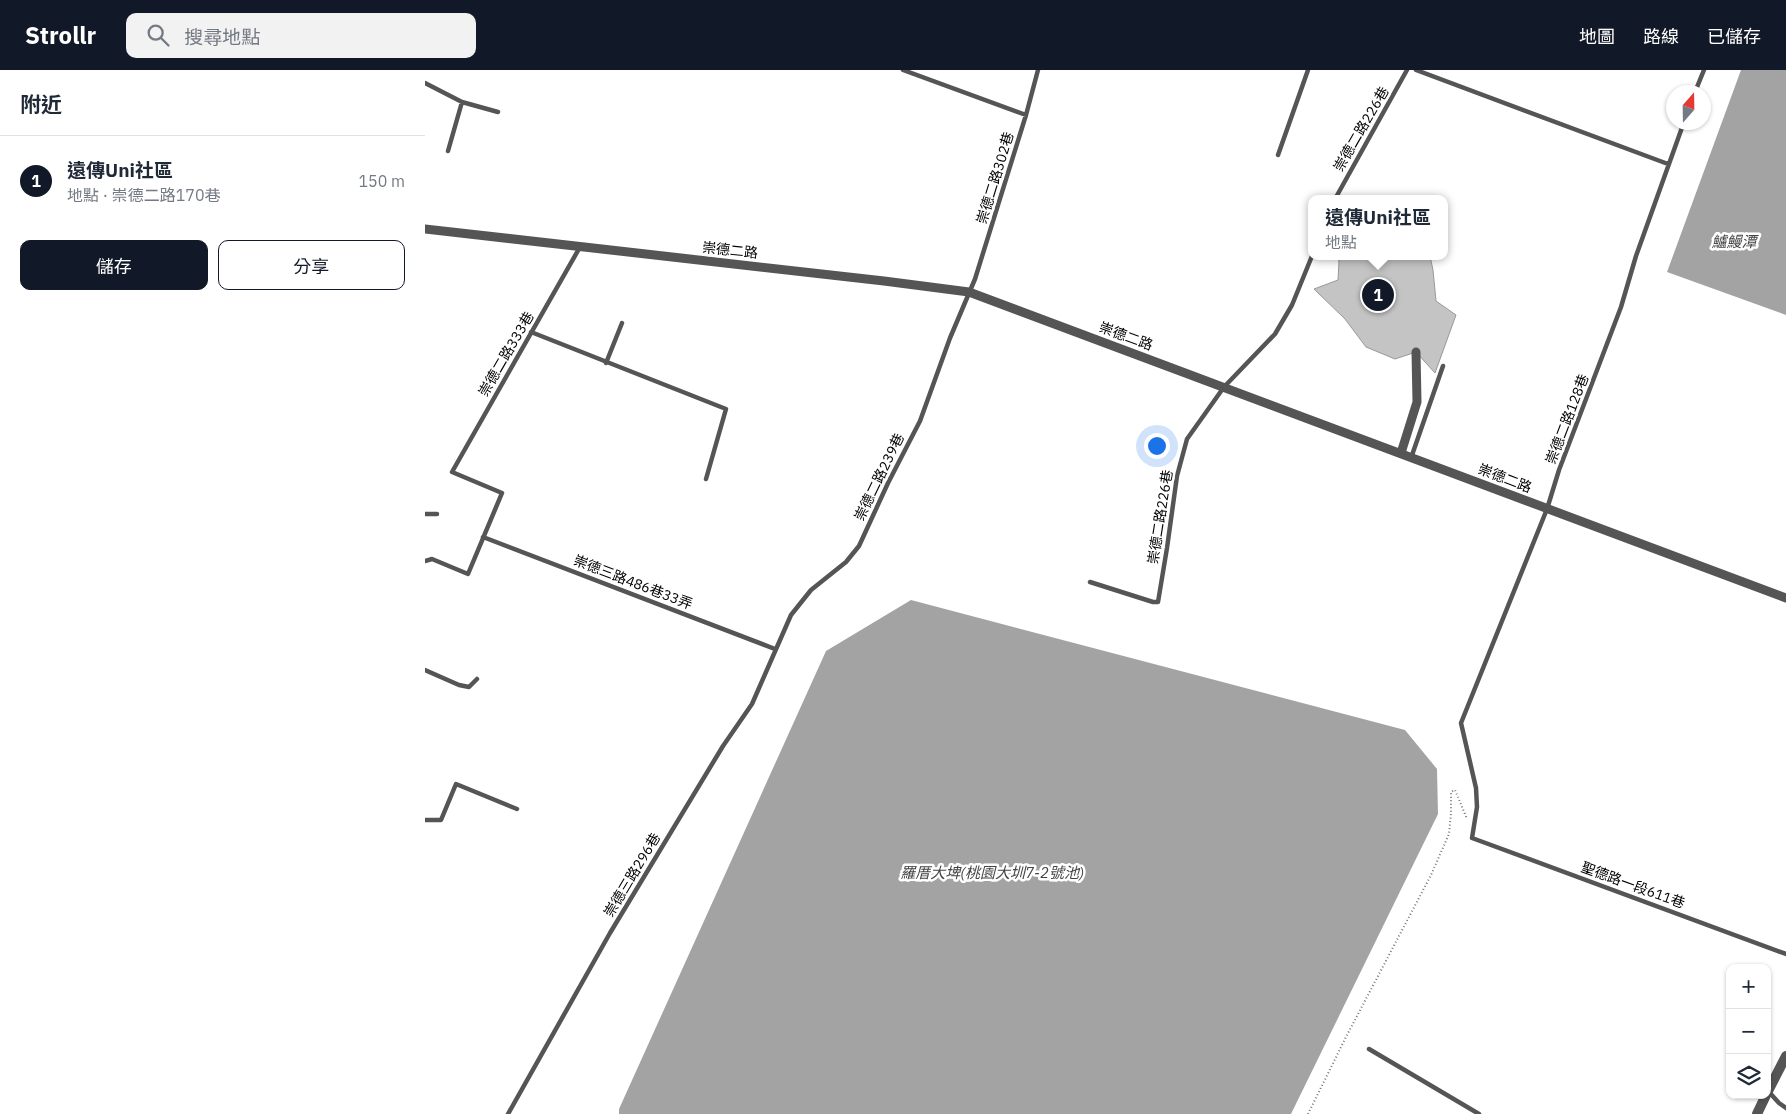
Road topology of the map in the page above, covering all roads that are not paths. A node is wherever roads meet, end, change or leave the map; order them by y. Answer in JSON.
{"nodes":[{"id":1,"x":903,"y":70,"type":"edge"},
{"id":2,"x":1038,"y":70,"type":"edge"},
{"id":3,"x":1308,"y":70,"type":"edge"},
{"id":4,"x":1407,"y":70,"type":"edge"},
{"id":5,"x":1416,"y":70,"type":"edge"},
{"id":6,"x":1704,"y":70,"type":"edge"},
{"id":7,"x":425,"y":83,"type":"edge"},
{"id":8,"x":1698,"y":85,"type":"edge"},
{"id":9,"x":462,"y":102,"type":"junction"},
{"id":10,"x":498,"y":112,"type":"dead end"},
{"id":11,"x":1026,"y":115,"type":"junction"},
{"id":12,"x":1681,"y":130,"type":"edge"},
{"id":13,"x":448,"y":151,"type":"dead end"},
{"id":14,"x":1278,"y":155,"type":"dead end"},
{"id":15,"x":1668,"y":164,"type":"junction"},
{"id":16,"x":1337,"y":195,"type":"edge"},
{"id":17,"x":425,"y":229,"type":"edge"},
{"id":18,"x":580,"y":247,"type":"junction"},
{"id":19,"x":1310,"y":260,"type":"edge"},
{"id":20,"x":969,"y":292,"type":"junction"},
{"id":21,"x":622,"y":323,"type":"dead end"},
{"id":22,"x":531,"y":332,"type":"junction"},
{"id":23,"x":1416,"y":352,"type":"dead end"},
{"id":24,"x":606,"y":363,"type":"junction"},
{"id":25,"x":1443,"y":366,"type":"dead end"},
{"id":26,"x":1224,"y":387,"type":"junction"},
{"id":27,"x":1401,"y":453,"type":"junction"},
{"id":28,"x":1411,"y":458,"type":"junction"},
{"id":29,"x":706,"y":479,"type":"dead end"},
{"id":30,"x":1547,"y":508,"type":"junction"},
{"id":31,"x":425,"y":514,"type":"edge"},
{"id":32,"x":437,"y":514,"type":"dead end"},
{"id":33,"x":483,"y":537,"type":"junction"},
{"id":34,"x":425,"y":561,"type":"edge"},
{"id":35,"x":1090,"y":582,"type":"dead end"},
{"id":36,"x":1786,"y":598,"type":"edge"},
{"id":37,"x":775,"y":649,"type":"junction"},
{"id":38,"x":425,"y":670,"type":"edge"},
{"id":39,"x":477,"y":679,"type":"dead end"},
{"id":40,"x":517,"y":809,"type":"dead end"},
{"id":41,"x":425,"y":820,"type":"edge"},
{"id":42,"x":1472,"y":835,"type":"joint"},
{"id":43,"x":1786,"y":954,"type":"edge"},
{"id":44,"x":1369,"y":1049,"type":"dead end"},
{"id":45,"x":1786,"y":1056,"type":"edge"},
{"id":46,"x":1771,"y":1085,"type":"edge"},
{"id":47,"x":1771,"y":1096,"type":"edge"},
{"id":48,"x":1764,"y":1099,"type":"edge"},
{"id":49,"x":1786,"y":1108,"type":"edge"},
{"id":50,"x":508,"y":1114,"type":"edge"},
{"id":51,"x":1479,"y":1114,"type":"edge"},
{"id":52,"x":1757,"y":1114,"type":"edge"}],
"edges":[{"from":1,"to":11,"type":"lane"},
{"from":2,"to":11,"type":"lane","name":"崇德二路302巷"},
{"from":3,"to":14,"type":"lane"},
{"from":4,"to":16,"type":"lane","name":"崇德二路226巷"},
{"from":5,"to":15,"type":"lane"},
{"from":6,"to":8,"type":"lane"},
{"from":7,"to":9,"type":"lane"},
{"from":9,"to":10,"type":"lane"},
{"from":9,"to":13,"type":"lane"},
{"from":11,"to":20,"type":"lane","name":"崇德二路302巷"},
{"from":12,"to":15,"type":"lane","name":"崇德二路128巷"},
{"from":15,"to":30,"type":"lane","name":"崇德二路128巷"},
{"from":17,"to":18,"type":"street","name":"崇德二路"},
{"from":18,"to":20,"type":"street","name":"崇德二路"},
{"from":18,"to":22,"type":"lane","name":"崇德二路333巷"},
{"from":19,"to":26,"type":"lane","name":"崇德二路226巷"},
{"from":20,"to":26,"type":"street","name":"崇德二路"},
{"from":20,"to":37,"type":"lane","name":"崇德二路239巷"},
{"from":21,"to":24,"type":"lane"},
{"from":22,"to":24,"type":"lane"},
{"from":22,"to":33,"type":"lane","name":"崇德二路333巷"},
{"from":23,"to":27,"type":"street"},
{"from":24,"to":29,"type":"lane"},
{"from":25,"to":28,"type":"lane"},
{"from":26,"to":27,"type":"street","name":"崇德二路"},
{"from":26,"to":35,"type":"lane","name":"崇德二路226巷"},
{"from":27,"to":28,"type":"street","name":"崇德二路"},
{"from":28,"to":30,"type":"street","name":"崇德二路"},
{"from":30,"to":36,"type":"street","name":"崇德二路"},
{"from":30,"to":42,"type":"lane","name":"崇德二路128巷"},
{"from":31,"to":32,"type":"lane"},
{"from":33,"to":34,"type":"lane"},
{"from":33,"to":37,"type":"lane","name":"崇德三路486巷33弄"},
{"from":37,"to":50,"type":"lane","name":"崇德三路296巷"},
{"from":38,"to":39,"type":"lane"},
{"from":40,"to":41,"type":"lane"},
{"from":42,"to":43,"type":"lane","name":"聖德路一段611巷"},
{"from":44,"to":51,"type":"lane"},
{"from":45,"to":46,"type":"street"},
{"from":47,"to":49,"type":"lane"},
{"from":48,"to":52,"type":"street"}]}
